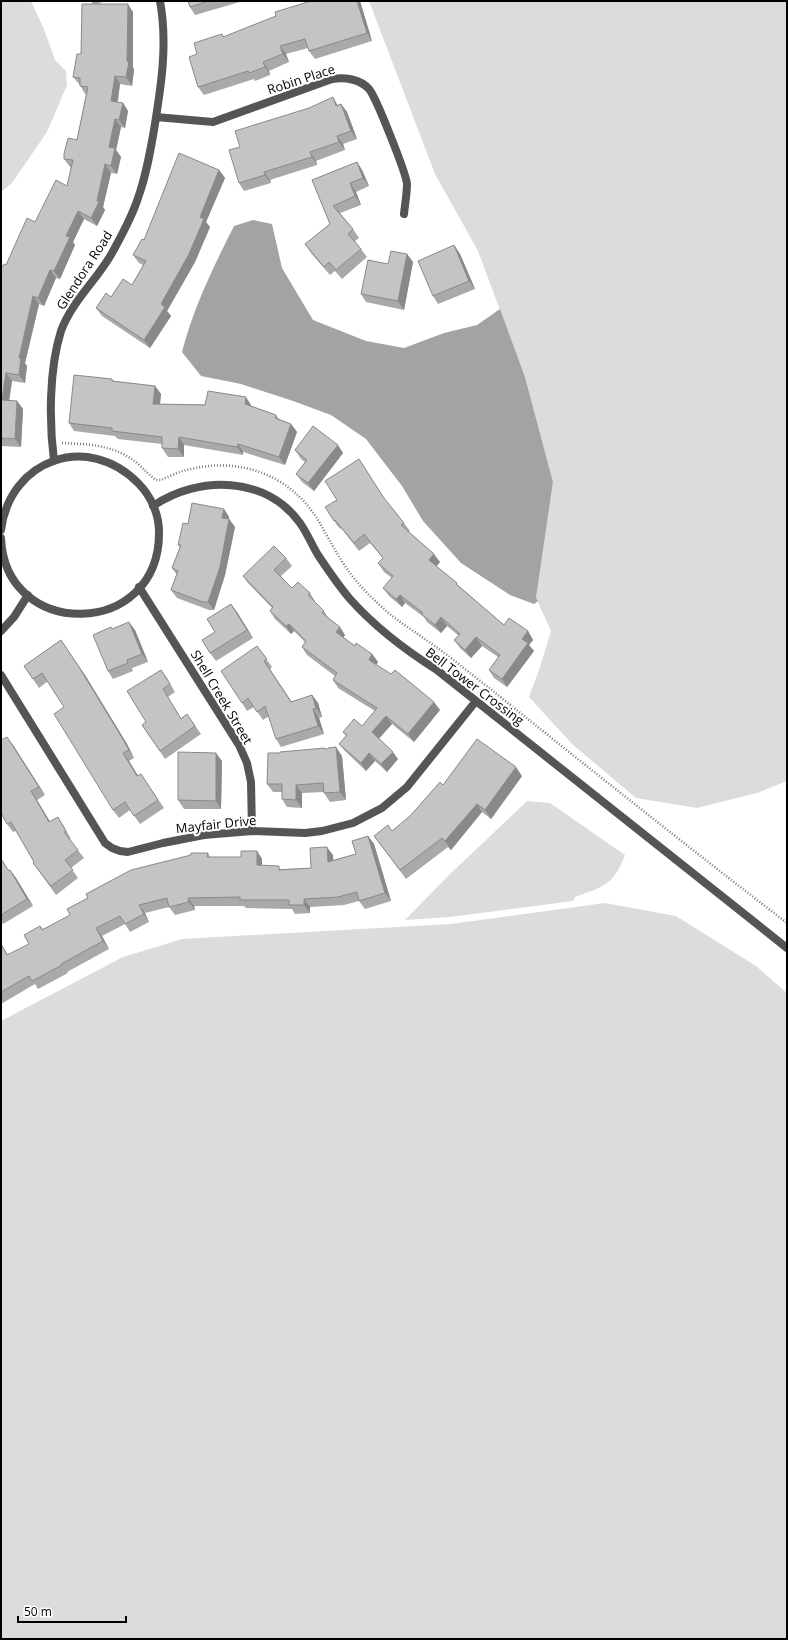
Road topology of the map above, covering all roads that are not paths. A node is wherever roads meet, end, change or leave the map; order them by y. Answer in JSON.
{"nodes":[{"id":1,"x":160,"y":1,"type":"edge"},
{"id":2,"x":156,"y":117,"type":"junction"},
{"id":3,"x":404,"y":214,"type":"dead end"},
{"id":4,"x":54,"y":461,"type":"junction"},
{"id":5,"x":154,"y":506,"type":"junction"},
{"id":6,"x":1,"y":530,"type":"edge"},
{"id":7,"x":1,"y":538,"type":"edge"},
{"id":8,"x":139,"y":587,"type":"junction"},
{"id":9,"x":28,"y":595,"type":"junction"},
{"id":10,"x":1,"y":632,"type":"edge"},
{"id":11,"x":1,"y":675,"type":"edge"},
{"id":12,"x":476,"y":701,"type":"junction"},
{"id":13,"x":252,"y":831,"type":"junction"},
{"id":14,"x":787,"y":948,"type":"edge"}],
"edges":[{"from":1,"to":2,"type":"street","name":"Glendora Road"},
{"from":2,"to":3,"type":"street","name":"Robin Place"},
{"from":2,"to":4,"type":"street","name":"Glendora Road"},
{"from":4,"to":5,"type":"street"},
{"from":4,"to":6,"type":"street"},
{"from":5,"to":8,"type":"street"},
{"from":5,"to":12,"type":"street","name":"Bell Tower Crossing"},
{"from":7,"to":9,"type":"street"},
{"from":8,"to":9,"type":"street"},
{"from":8,"to":13,"type":"street","name":"Shell Creek Street"},
{"from":9,"to":10,"type":"street"},
{"from":11,"to":13,"type":"street","name":"Mayfair Drive"},
{"from":12,"to":13,"type":"street","name":"Mayfair Drive"},
{"from":12,"to":14,"type":"street","name":"Bell Tower Crossing"}]}
